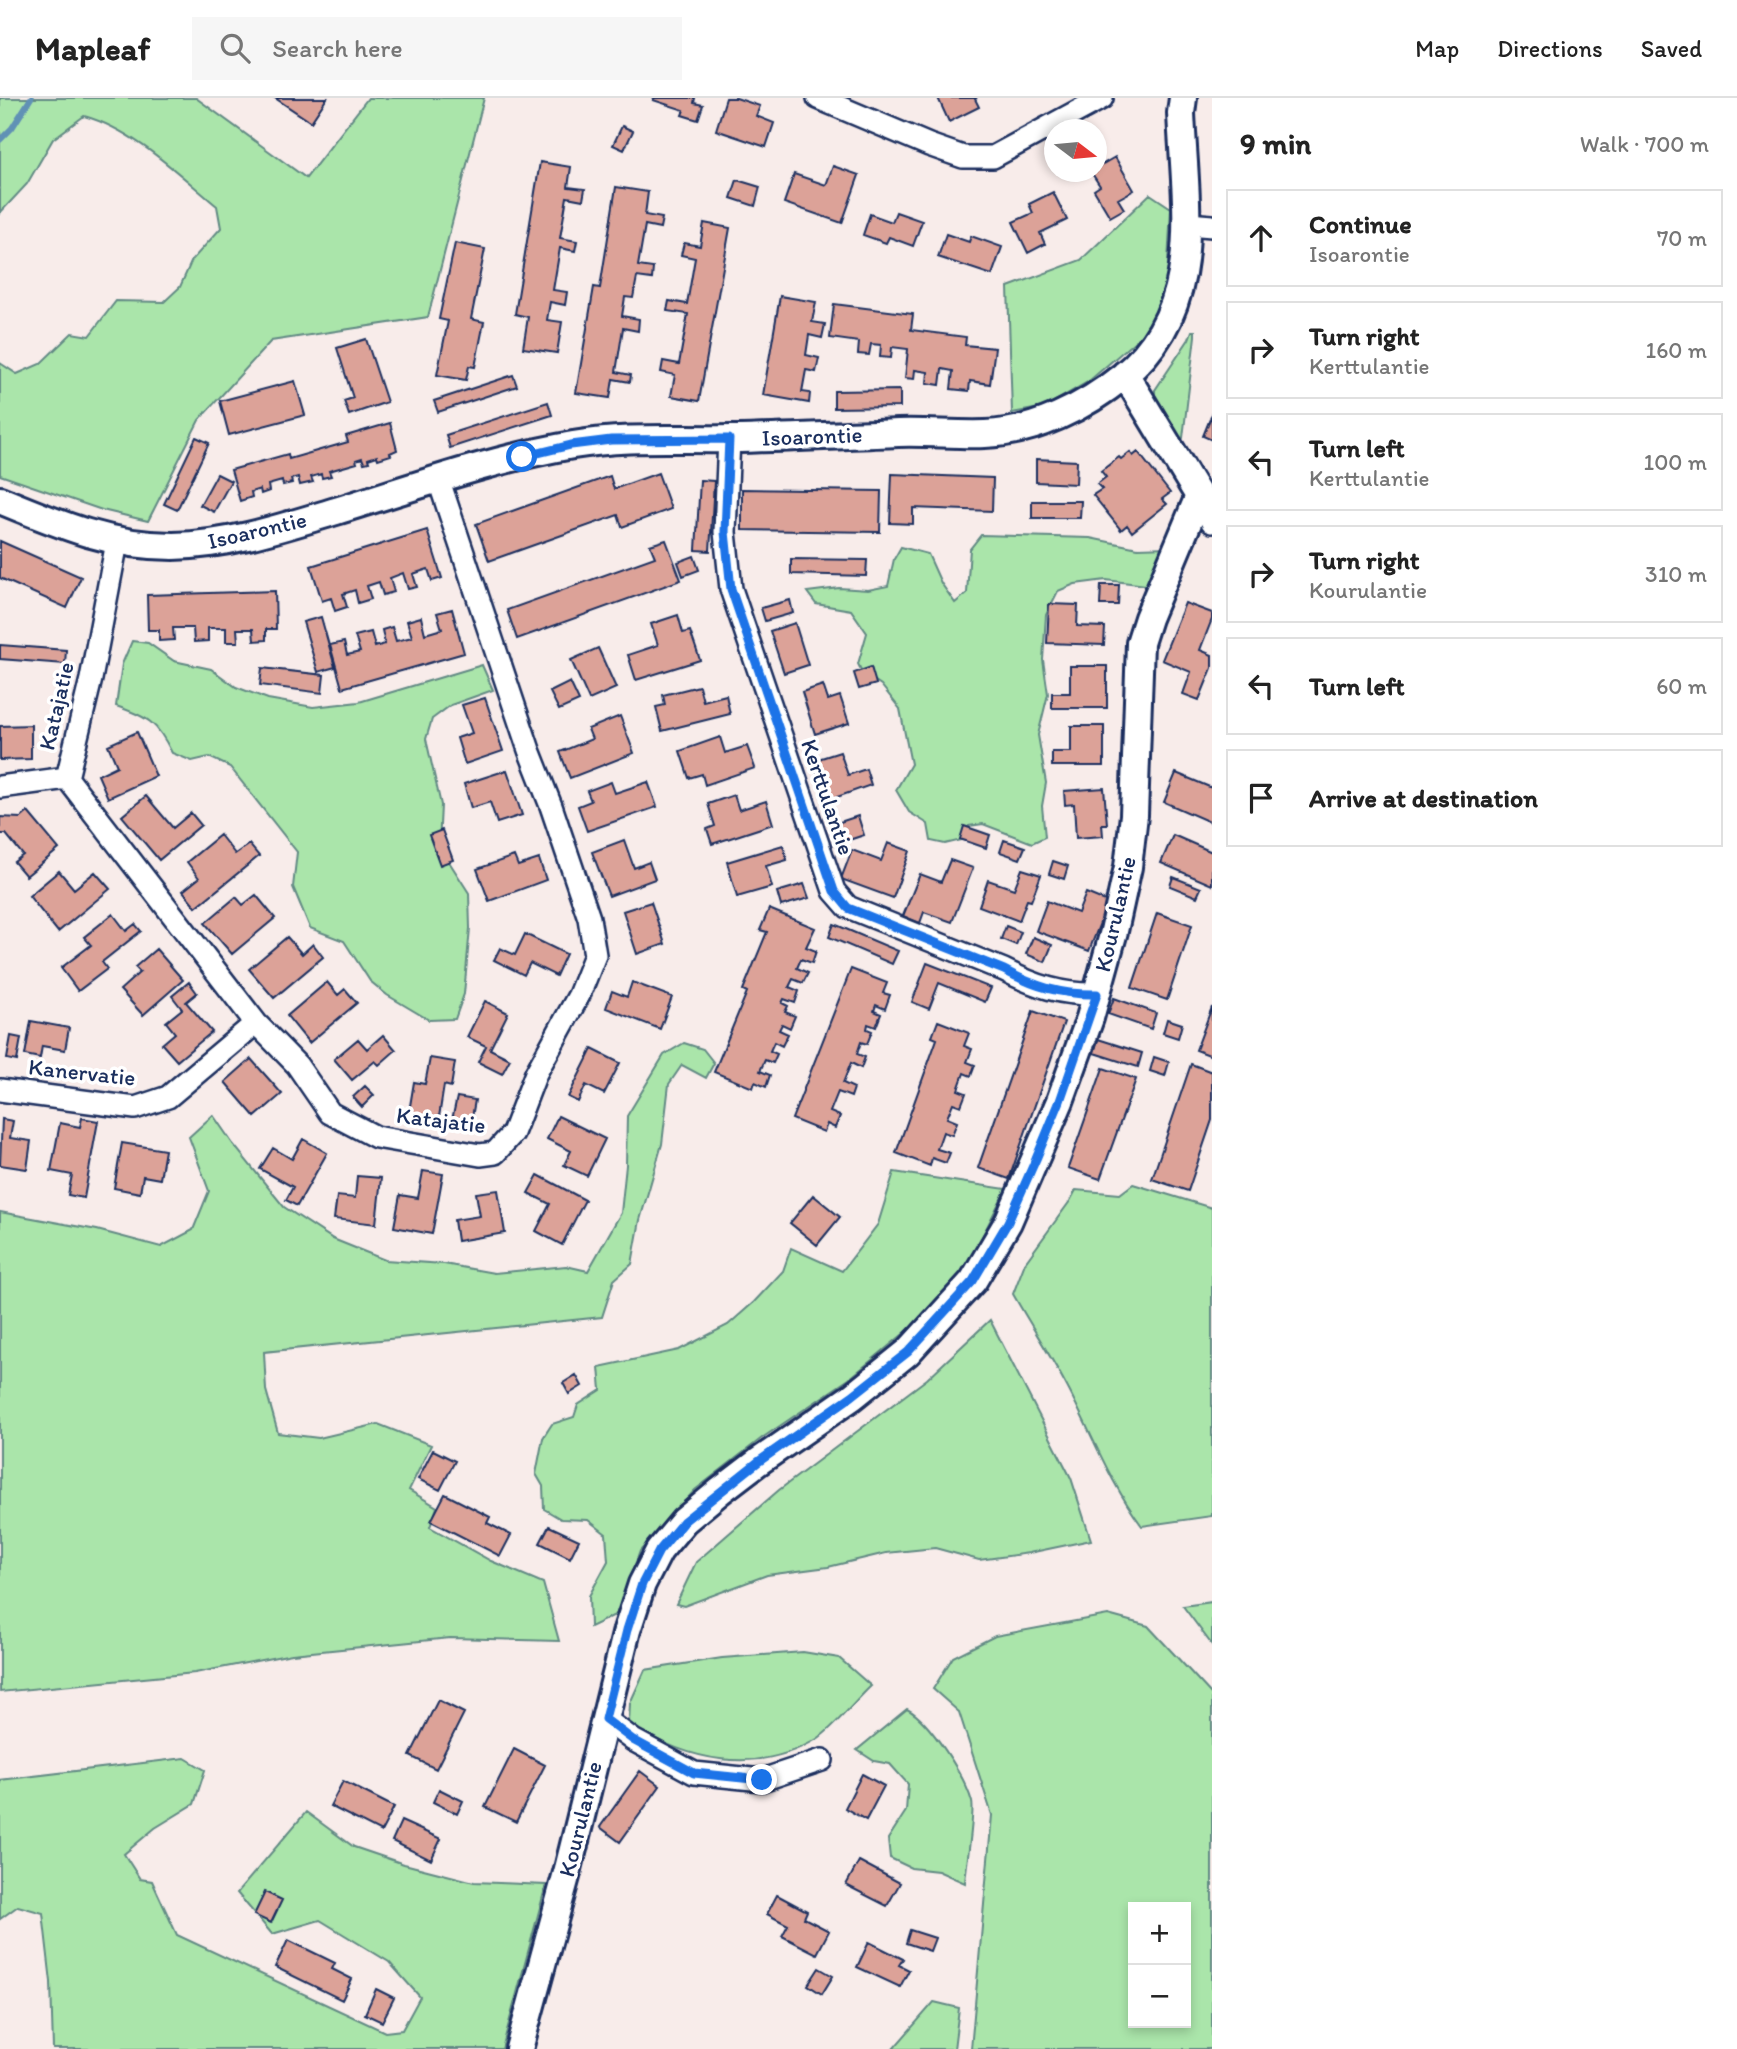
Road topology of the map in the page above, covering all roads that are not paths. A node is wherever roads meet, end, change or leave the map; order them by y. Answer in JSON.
{"nodes":[{"id":1,"x":1102,"y":98,"type":"edge"},
{"id":2,"x":1183,"y":98,"type":"edge"},
{"id":3,"x":822,"y":99,"type":"edge"},
{"id":4,"x":1200,"y":225,"type":"edge"},
{"id":5,"x":1125,"y":374,"type":"junction"},
{"id":6,"x":729,"y":439,"type":"junction"},
{"id":7,"x":438,"y":478,"type":"junction"},
{"id":8,"x":1199,"y":496,"type":"junction"},
{"id":9,"x":0,"y":500,"type":"edge"},
{"id":10,"x":1212,"y":522,"type":"edge"},
{"id":11,"x":117,"y":542,"type":"junction"},
{"id":12,"x":67,"y":778,"type":"junction"},
{"id":13,"x":0,"y":787,"type":"edge"},
{"id":14,"x":1097,"y":994,"type":"junction"},
{"id":15,"x":256,"y":1023,"type":"junction"},
{"id":16,"x":0,"y":1090,"type":"edge"},
{"id":17,"x":605,"y":1719,"type":"junction"},
{"id":18,"x":821,"y":1760,"type":"dead end"},
{"id":19,"x":519,"y":2049,"type":"edge"}],
"edges":[{"from":1,"to":3,"type":"street"},
{"from":2,"to":4,"type":"street","name":"Isoarontie"},
{"from":4,"to":5,"type":"street","name":"Isoarontie"},
{"from":5,"to":6,"type":"street","name":"Isoarontie"},
{"from":5,"to":8,"type":"street"},
{"from":6,"to":7,"type":"street","name":"Isoarontie"},
{"from":6,"to":14,"type":"street","name":"Kerttulantie"},
{"from":7,"to":11,"type":"street","name":"Isoarontie"},
{"from":7,"to":15,"type":"street","name":"Katajatie"},
{"from":8,"to":10,"type":"street"},
{"from":8,"to":14,"type":"street","name":"Kourulantie"},
{"from":9,"to":11,"type":"street","name":"Isoarontie"},
{"from":11,"to":12,"type":"street","name":"Katajatie"},
{"from":12,"to":13,"type":"street"},
{"from":12,"to":15,"type":"street","name":"Katajatie"},
{"from":14,"to":17,"type":"street","name":"Kourulantie"},
{"from":15,"to":16,"type":"street","name":"Kanervatie"},
{"from":17,"to":18,"type":"street"},
{"from":17,"to":19,"type":"street","name":"Kourulantie"}]}
